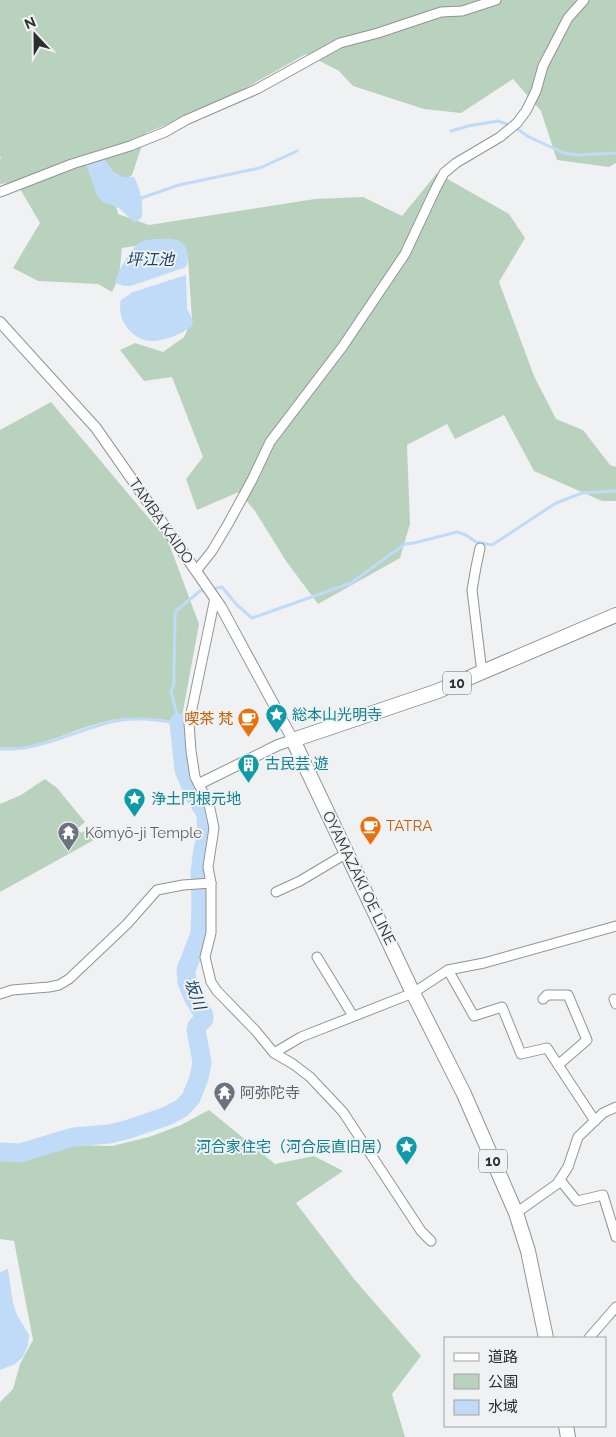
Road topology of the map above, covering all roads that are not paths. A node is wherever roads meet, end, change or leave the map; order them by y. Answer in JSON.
{"nodes":[{"id":1,"x":496,"y":0,"type":"edge"},
{"id":2,"x":584,"y":0,"type":"edge"},
{"id":3,"x":0,"y":192,"type":"edge"},
{"id":4,"x":0,"y":322,"type":"edge"},
{"id":5,"x":480,"y":548,"type":"dead end"},
{"id":6,"x":196,"y":571,"type":"junction"},
{"id":7,"x":215,"y":598,"type":"junction"},
{"id":8,"x":616,"y":615,"type":"edge"},
{"id":9,"x":482,"y":673,"type":"junction"},
{"id":10,"x":293,"y":740,"type":"junction"},
{"id":11,"x":199,"y":784,"type":"junction"},
{"id":12,"x":346,"y":853,"type":"junction"},
{"id":13,"x":203,"y":883,"type":"junction"},
{"id":14,"x":276,"y":892,"type":"dead end"},
{"id":15,"x":616,"y":926,"type":"edge"},
{"id":16,"x":317,"y":957,"type":"dead end"},
{"id":17,"x":448,"y":970,"type":"junction"},
{"id":18,"x":413,"y":993,"type":"junction"},
{"id":19,"x":0,"y":994,"type":"edge"},
{"id":20,"x":544,"y":1000,"type":"dead end"},
{"id":21,"x":353,"y":1016,"type":"junction"},
{"id":22,"x":274,"y":1054,"type":"junction"},
{"id":23,"x":558,"y":1065,"type":"junction"},
{"id":24,"x":616,"y":1108,"type":"edge"},
{"id":25,"x":595,"y":1120,"type":"junction"},
{"id":26,"x":560,"y":1180,"type":"junction"},
{"id":27,"x":516,"y":1213,"type":"junction"},
{"id":28,"x":616,"y":1237,"type":"edge"},
{"id":29,"x":431,"y":1241,"type":"dead end"},
{"id":30,"x":616,"y":1307,"type":"edge"},
{"id":31,"x":546,"y":1337,"type":"edge"},
{"id":32,"x":590,"y":1337,"type":"edge"}],
"edges":[{"from":1,"to":3,"type":"street"},
{"from":2,"to":6,"type":"street"},
{"from":4,"to":6,"type":"street","name":"TAMBA KAIDO"},
{"from":5,"to":9,"type":"street"},
{"from":6,"to":7,"type":"street","name":"TAMBA KAIDO"},
{"from":7,"to":10,"type":"street","name":"TAMBA KAIDO"},
{"from":7,"to":11,"type":"street"},
{"from":8,"to":9,"type":"main road","number":"10"},
{"from":9,"to":10,"type":"main road","number":"10"},
{"from":10,"to":11,"type":"street"},
{"from":10,"to":12,"type":"main road","name":"OYAMAZAKI OE LINE","number":"10"},
{"from":11,"to":13,"type":"street"},
{"from":12,"to":14,"type":"street"},
{"from":12,"to":18,"type":"main road","name":"OYAMAZAKI OE LINE","number":"10"},
{"from":13,"to":19,"type":"street"},
{"from":13,"to":22,"type":"street"},
{"from":15,"to":17,"type":"street"},
{"from":16,"to":21,"type":"street"},
{"from":17,"to":18,"type":"street"},
{"from":17,"to":23,"type":"street"},
{"from":18,"to":21,"type":"street"},
{"from":18,"to":27,"type":"main road","name":"OYAMAZAKI OE LINE","number":"10"},
{"from":20,"to":23,"type":"street"},
{"from":21,"to":22,"type":"street"},
{"from":22,"to":29,"type":"street"},
{"from":23,"to":25,"type":"street"},
{"from":24,"to":25,"type":"street"},
{"from":25,"to":26,"type":"street"},
{"from":26,"to":27,"type":"street"},
{"from":26,"to":28,"type":"street"},
{"from":27,"to":31,"type":"main road","name":"OYAMAZAKI OE LINE","number":"10"},
{"from":30,"to":32,"type":"street"}]}
